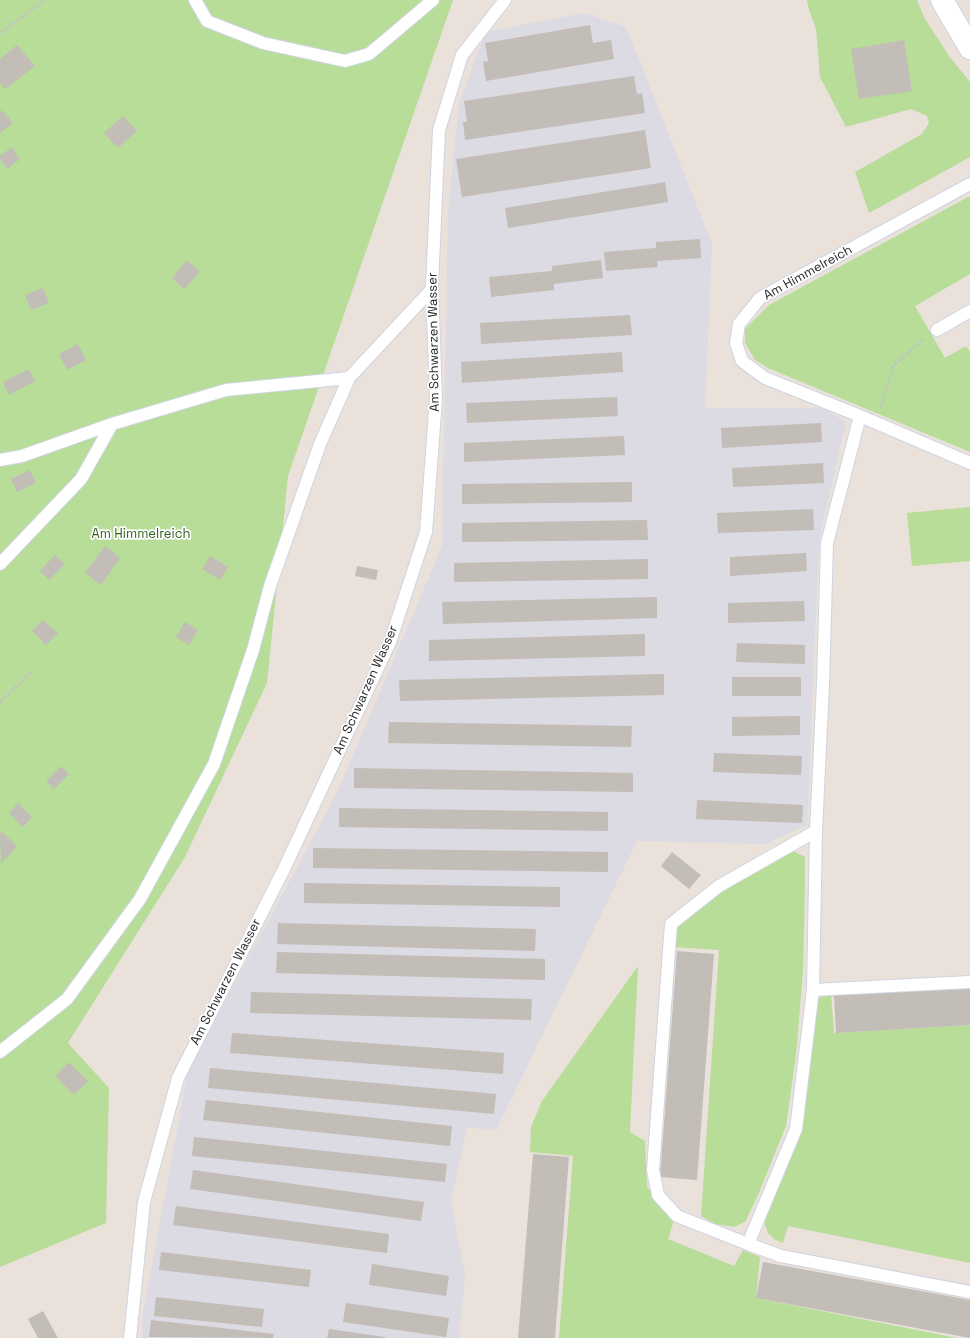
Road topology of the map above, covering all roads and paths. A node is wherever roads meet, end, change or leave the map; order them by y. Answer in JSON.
{"nodes":[{"id":1,"x":45,"y":0,"type":"edge"},
{"id":2,"x":196,"y":0,"type":"edge"},
{"id":3,"x":433,"y":0,"type":"edge"},
{"id":4,"x":505,"y":0,"type":"edge"},
{"id":5,"x":942,"y":0,"type":"edge"},
{"id":6,"x":0,"y":33,"type":"edge"},
{"id":7,"x":970,"y":48,"type":"edge"},
{"id":8,"x":970,"y":184,"type":"edge"},
{"id":9,"x":432,"y":289,"type":"junction"},
{"id":10,"x":970,"y":311,"type":"edge"},
{"id":11,"x":937,"y":330,"type":"joint"},
{"id":12,"x":349,"y":378,"type":"junction"},
{"id":13,"x":860,"y":416,"type":"junction"},
{"id":14,"x":876,"y":422,"type":"junction"},
{"id":15,"x":112,"y":424,"type":"junction"},
{"id":16,"x":0,"y":460,"type":"edge"},
{"id":17,"x":970,"y":463,"type":"edge"},
{"id":18,"x":0,"y":564,"type":"edge"},
{"id":19,"x":33,"y":670,"type":"dead end"},
{"id":20,"x":0,"y":702,"type":"edge"},
{"id":21,"x":816,"y":831,"type":"junction"},
{"id":22,"x":970,"y":982,"type":"edge"},
{"id":23,"x":813,"y":990,"type":"junction"},
{"id":24,"x":0,"y":1052,"type":"edge"},
{"id":25,"x":748,"y":1244,"type":"junction"},
{"id":26,"x":970,"y":1292,"type":"edge"},
{"id":27,"x":130,"y":1338,"type":"edge"}],
"edges":[{"from":1,"to":6,"type":"path"},
{"from":2,"to":3,"type":"lane"},
{"from":4,"to":9,"type":"lane","name":"Am Schwarzen Wasser"},
{"from":5,"to":7,"type":"street"},
{"from":8,"to":13,"type":"lane","name":"Am Himmelreich"},
{"from":9,"to":12,"type":"lane"},
{"from":9,"to":27,"type":"lane","name":"Am Schwarzen Wasser"},
{"from":10,"to":11,"type":"lane"},
{"from":11,"to":14,"type":"path"},
{"from":12,"to":15,"type":"lane"},
{"from":12,"to":24,"type":"lane"},
{"from":13,"to":14,"type":"lane","name":"Am Himmelreich"},
{"from":13,"to":21,"type":"lane"},
{"from":14,"to":17,"type":"lane","name":"Am Himmelreich"},
{"from":15,"to":16,"type":"lane"},
{"from":15,"to":18,"type":"lane"},
{"from":19,"to":20,"type":"path"},
{"from":21,"to":23,"type":"lane"},
{"from":21,"to":25,"type":"lane"},
{"from":22,"to":23,"type":"lane"},
{"from":23,"to":25,"type":"lane"},
{"from":25,"to":26,"type":"lane"}]}
